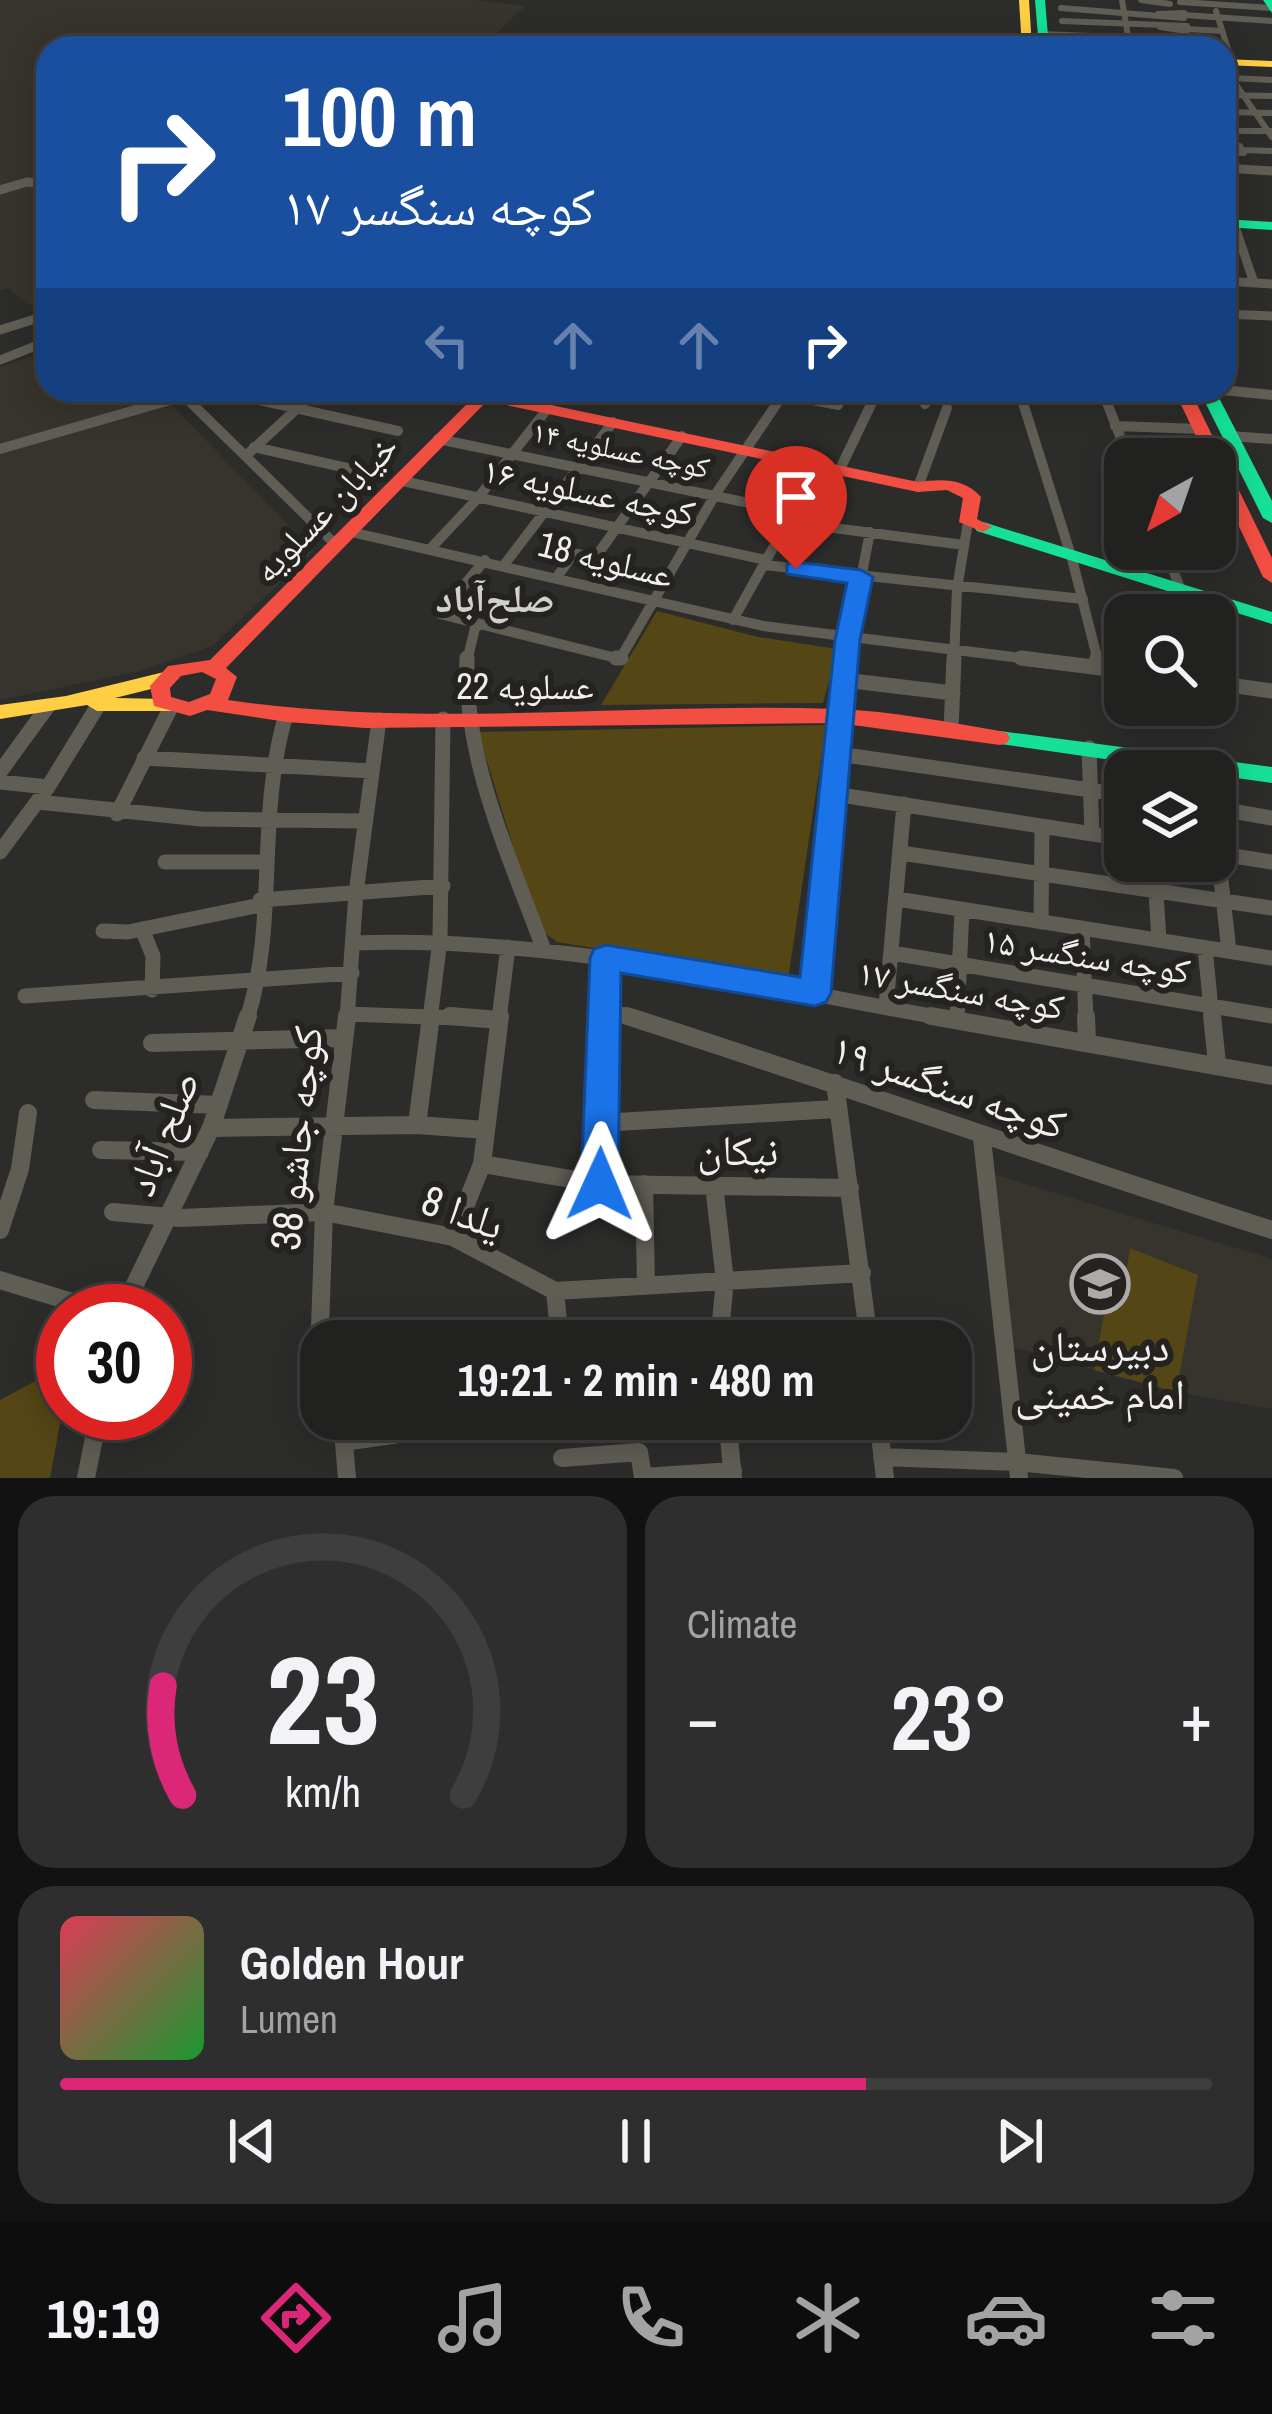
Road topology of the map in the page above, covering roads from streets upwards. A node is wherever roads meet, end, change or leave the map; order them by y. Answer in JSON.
{"nodes":[{"id":1,"x":1024,"y":0,"type":"edge"},
{"id":2,"x":1122,"y":0,"type":"edge"},
{"id":3,"x":1141,"y":0,"type":"edge"},
{"id":4,"x":1154,"y":0,"type":"edge"},
{"id":5,"x":1178,"y":1,"type":"edge"},
{"id":6,"x":1054,"y":2,"type":"edge"},
{"id":7,"x":1214,"y":2,"type":"edge"},
{"id":8,"x":1268,"y":6,"type":"edge"},
{"id":9,"x":1124,"y":11,"type":"junction"},
{"id":10,"x":1218,"y":18,"type":"junction"},
{"id":11,"x":1062,"y":21,"type":"junction"},
{"id":12,"x":1272,"y":21,"type":"edge"},
{"id":13,"x":1126,"y":25,"type":"junction"},
{"id":14,"x":1222,"y":31,"type":"junction"},
{"id":15,"x":1065,"y":35,"type":"junction"},
{"id":16,"x":1035,"y":36,"type":"edge"},
{"id":17,"x":1040,"y":36,"type":"edge"},
{"id":18,"x":1062,"y":36,"type":"edge"},
{"id":19,"x":1073,"y":36,"type":"edge"},
{"id":20,"x":1128,"y":36,"type":"edge"},
{"id":21,"x":1223,"y":36,"type":"edge"},
{"id":22,"x":1272,"y":64,"type":"edge"},
{"id":23,"x":1236,"y":65,"type":"edge"},
{"id":24,"x":1236,"y":68,"type":"edge"},
{"id":25,"x":1272,"y":80,"type":"edge"},
{"id":26,"x":1236,"y":81,"type":"edge"},
{"id":27,"x":1236,"y":95,"type":"edge"},
{"id":28,"x":1244,"y":95,"type":"junction"},
{"id":29,"x":1272,"y":96,"type":"edge"},
{"id":30,"x":1236,"y":112,"type":"edge"},
{"id":31,"x":1256,"y":113,"type":"junction"},
{"id":32,"x":1272,"y":113,"type":"edge"},
{"id":33,"x":1236,"y":131,"type":"edge"},
{"id":34,"x":1271,"y":133,"type":"edge"},
{"id":35,"x":1236,"y":150,"type":"edge"},
{"id":36,"x":1272,"y":151,"type":"edge"},
{"id":37,"x":1236,"y":169,"type":"edge"},
{"id":38,"x":1272,"y":171,"type":"edge"},
{"id":39,"x":36,"y":183,"type":"edge"},
{"id":40,"x":0,"y":190,"type":"edge"},
{"id":41,"x":1236,"y":223,"type":"edge"},
{"id":42,"x":1272,"y":226,"type":"edge"},
{"id":43,"x":1236,"y":240,"type":"edge"},
{"id":44,"x":1236,"y":282,"type":"edge"},
{"id":45,"x":1253,"y":283,"type":"junction"},
{"id":46,"x":1272,"y":284,"type":"edge"},
{"id":47,"x":1236,"y":314,"type":"edge"},
{"id":48,"x":1272,"y":316,"type":"edge"},
{"id":49,"x":36,"y":319,"type":"edge"},
{"id":50,"x":0,"y":330,"type":"edge"},
{"id":51,"x":36,"y":346,"type":"edge"},
{"id":52,"x":0,"y":351,"type":"edge"},
{"id":53,"x":13,"y":355,"type":"junction"},
{"id":54,"x":0,"y":360,"type":"edge"},
{"id":55,"x":1236,"y":391,"type":"edge"},
{"id":56,"x":1272,"y":395,"type":"edge"},
{"id":57,"x":152,"y":402,"type":"edge"},
{"id":58,"x":190,"y":402,"type":"edge"},
{"id":59,"x":269,"y":402,"type":"edge"},
{"id":60,"x":304,"y":402,"type":"edge"},
{"id":61,"x":469,"y":402,"type":"edge"},
{"id":62,"x":523,"y":402,"type":"edge"},
{"id":63,"x":779,"y":402,"type":"edge"},
{"id":64,"x":826,"y":402,"type":"edge"},
{"id":65,"x":871,"y":402,"type":"edge"},
{"id":66,"x":1022,"y":402,"type":"edge"},
{"id":67,"x":1106,"y":402,"type":"edge"},
{"id":68,"x":1188,"y":402,"type":"edge"},
{"id":69,"x":1213,"y":402,"type":"edge"},
{"id":70,"x":838,"y":405,"type":"dead end"},
{"id":71,"x":297,"y":408,"type":"junction"},
{"id":72,"x":548,"y":408,"type":"junction"},
{"id":73,"x":947,"y":408,"type":"dead end"},
{"id":74,"x":613,"y":422,"type":"junction"},
{"id":75,"x":1115,"y":426,"type":"junction"},
{"id":76,"x":1200,"y":428,"type":"junction"},
{"id":77,"x":398,"y":430,"type":"dead end"},
{"id":78,"x":682,"y":436,"type":"junction"},
{"id":79,"x":1229,"y":436,"type":"junction"},
{"id":80,"x":1120,"y":438,"type":"edge"},
{"id":81,"x":438,"y":439,"type":"junction"},
{"id":82,"x":1272,"y":440,"type":"edge"},
{"id":83,"x":254,"y":448,"type":"junction"},
{"id":84,"x":0,"y":449,"type":"edge"},
{"id":85,"x":748,"y":450,"type":"junction"},
{"id":86,"x":511,"y":452,"type":"junction"},
{"id":87,"x":244,"y":458,"type":"junction"},
{"id":88,"x":579,"y":466,"type":"junction"},
{"id":89,"x":830,"y":467,"type":"junction"},
{"id":90,"x":360,"y":470,"type":"dead end"},
{"id":91,"x":398,"y":480,"type":"junction"},
{"id":92,"x":648,"y":481,"type":"junction"},
{"id":93,"x":1263,"y":486,"type":"edge"},
{"id":94,"x":918,"y":488,"type":"junction"},
{"id":95,"x":715,"y":495,"type":"junction"},
{"id":96,"x":478,"y":498,"type":"junction"},
{"id":97,"x":546,"y":511,"type":"junction"},
{"id":98,"x":791,"y":517,"type":"junction"},
{"id":99,"x":1272,"y":518,"type":"edge"},
{"id":100,"x":616,"y":527,"type":"junction"},
{"id":101,"x":870,"y":532,"type":"junction"},
{"id":102,"x":966,"y":534,"type":"junction"},
{"id":103,"x":344,"y":539,"type":"junction"},
{"id":104,"x":688,"y":543,"type":"junction"},
{"id":105,"x":432,"y":547,"type":"junction"},
{"id":106,"x":1072,"y":559,"type":"junction"},
{"id":107,"x":485,"y":560,"type":"junction"},
{"id":108,"x":765,"y":563,"type":"junction"},
{"id":109,"x":503,"y":565,"type":"junction"},
{"id":110,"x":1173,"y":570,"type":"edge"},
{"id":111,"x":557,"y":577,"type":"junction"},
{"id":112,"x":861,"y":577,"type":"junction"},
{"id":113,"x":1272,"y":577,"type":"edge"},
{"id":114,"x":957,"y":589,"type":"junction"},
{"id":115,"x":1182,"y":593,"type":"junction"},
{"id":116,"x":1084,"y":599,"type":"junction"},
{"id":117,"x":652,"y":601,"type":"junction"},
{"id":118,"x":1272,"y":617,"type":"edge"},
{"id":119,"x":733,"y":620,"type":"junction"},
{"id":120,"x":476,"y":623,"type":"junction"},
{"id":121,"x":848,"y":640,"type":"junction"},
{"id":122,"x":955,"y":651,"type":"junction"},
{"id":123,"x":215,"y":667,"type":"junction"},
{"id":124,"x":1099,"y":667,"type":"junction"},
{"id":125,"x":1104,"y":668,"type":"edge"},
{"id":126,"x":164,"y":679,"type":"junction"},
{"id":127,"x":844,"y":680,"type":"junction"},
{"id":128,"x":1236,"y":686,"type":"edge"},
{"id":129,"x":1272,"y":691,"type":"edge"},
{"id":130,"x":953,"y":693,"type":"junction"},
{"id":131,"x":99,"y":704,"type":"junction"},
{"id":132,"x":210,"y":704,"type":"junction"},
{"id":133,"x":57,"y":705,"type":"junction"},
{"id":134,"x":169,"y":706,"type":"junction"},
{"id":135,"x":2,"y":715,"type":"edge"},
{"id":136,"x":841,"y":716,"type":"junction"},
{"id":137,"x":285,"y":718,"type":"junction"},
{"id":138,"x":379,"y":720,"type":"junction"},
{"id":139,"x":454,"y":720,"type":"junction"},
{"id":140,"x":951,"y":730,"type":"junction"},
{"id":141,"x":1089,"y":748,"type":"junction"},
{"id":142,"x":1104,"y":751,"type":"edge"},
{"id":143,"x":838,"y":754,"type":"junction"},
{"id":144,"x":144,"y":758,"type":"junction"},
{"id":145,"x":271,"y":767,"type":"junction"},
{"id":146,"x":372,"y":771,"type":"junction"},
{"id":147,"x":1236,"y":771,"type":"edge"},
{"id":148,"x":0,"y":772,"type":"edge"},
{"id":149,"x":1272,"y":775,"type":"edge"},
{"id":150,"x":0,"y":782,"type":"edge"},
{"id":151,"x":48,"y":788,"type":"junction"},
{"id":152,"x":1089,"y":790,"type":"junction"},
{"id":153,"x":1104,"y":792,"type":"edge"},
{"id":154,"x":834,"y":794,"type":"junction"},
{"id":155,"x":38,"y":802,"type":"junction"},
{"id":156,"x":904,"y":805,"type":"junction"},
{"id":157,"x":1236,"y":812,"type":"edge"},
{"id":158,"x":117,"y":814,"type":"junction"},
{"id":159,"x":1272,"y":818,"type":"edge"},
{"id":160,"x":365,"y":821,"type":"junction"},
{"id":161,"x":265,"y":825,"type":"junction"},
{"id":162,"x":1042,"y":827,"type":"junction"},
{"id":163,"x":1092,"y":833,"type":"junction"},
{"id":164,"x":1104,"y":835,"type":"edge"},
{"id":165,"x":0,"y":852,"type":"edge"},
{"id":166,"x":901,"y":854,"type":"junction"},
{"id":167,"x":1236,"y":856,"type":"edge"},
{"id":168,"x":166,"y":862,"type":"dead end"},
{"id":169,"x":262,"y":862,"type":"junction"},
{"id":170,"x":1272,"y":862,"type":"edge"},
{"id":171,"x":1042,"y":874,"type":"junction"},
{"id":172,"x":1155,"y":882,"type":"edge"},
{"id":173,"x":1221,"y":882,"type":"edge"},
{"id":174,"x":443,"y":886,"type":"junction"},
{"id":175,"x":1156,"y":890,"type":"junction"},
{"id":176,"x":356,"y":893,"type":"junction"},
{"id":177,"x":1223,"y":898,"type":"junction"},
{"id":178,"x":897,"y":899,"type":"junction"},
{"id":179,"x":260,"y":903,"type":"junction"},
{"id":180,"x":1272,"y":908,"type":"edge"},
{"id":181,"x":962,"y":909,"type":"junction"},
{"id":182,"x":1041,"y":922,"type":"junction"},
{"id":183,"x":1082,"y":928,"type":"junction"},
{"id":184,"x":142,"y":929,"type":"junction"},
{"id":185,"x":104,"y":931,"type":"dead end"},
{"id":186,"x":440,"y":940,"type":"junction"},
{"id":187,"x":1159,"y":940,"type":"junction"},
{"id":188,"x":353,"y":943,"type":"junction"},
{"id":189,"x":508,"y":947,"type":"junction"},
{"id":190,"x":1205,"y":947,"type":"junction"},
{"id":191,"x":544,"y":950,"type":"junction"},
{"id":192,"x":1229,"y":951,"type":"junction"},
{"id":193,"x":892,"y":952,"type":"junction"},
{"id":194,"x":606,"y":958,"type":"junction"},
{"id":195,"x":1272,"y":958,"type":"edge"},
{"id":196,"x":959,"y":964,"type":"junction"},
{"id":197,"x":352,"y":973,"type":"junction"},
{"id":198,"x":260,"y":979,"type":"junction"},
{"id":199,"x":1084,"y":984,"type":"junction"},
{"id":200,"x":152,"y":990,"type":"junction"},
{"id":201,"x":815,"y":993,"type":"junction"},
{"id":202,"x":25,"y":996,"type":"dead end"},
{"id":203,"x":886,"y":1006,"type":"junction"},
{"id":204,"x":1211,"y":1006,"type":"junction"},
{"id":205,"x":603,"y":1008,"type":"junction"},
{"id":206,"x":347,"y":1014,"type":"junction"},
{"id":207,"x":431,"y":1014,"type":"junction"},
{"id":208,"x":1272,"y":1016,"type":"edge"},
{"id":209,"x":957,"y":1019,"type":"junction"},
{"id":210,"x":499,"y":1021,"type":"junction"},
{"id":211,"x":344,"y":1039,"type":"junction"},
{"id":212,"x":239,"y":1042,"type":"junction"},
{"id":213,"x":1087,"y":1042,"type":"junction"},
{"id":214,"x":152,"y":1043,"type":"dead end"},
{"id":215,"x":1217,"y":1063,"type":"junction"},
{"id":216,"x":1272,"y":1076,"type":"edge"},
{"id":217,"x":835,"y":1083,"type":"junction"},
{"id":218,"x":94,"y":1100,"type":"dead end"},
{"id":219,"x":219,"y":1105,"type":"junction"},
{"id":220,"x":836,"y":1108,"type":"junction"},
{"id":221,"x":28,"y":1113,"type":"dead end"},
{"id":222,"x":600,"y":1123,"type":"junction"},
{"id":223,"x":417,"y":1124,"type":"junction"},
{"id":224,"x":334,"y":1126,"type":"junction"},
{"id":225,"x":211,"y":1128,"type":"junction"},
{"id":226,"x":486,"y":1130,"type":"junction"},
{"id":227,"x":982,"y":1138,"type":"junction"},
{"id":228,"x":101,"y":1150,"type":"dead end"},
{"id":229,"x":200,"y":1152,"type":"junction"},
{"id":230,"x":482,"y":1163,"type":"junction"},
{"id":231,"x":600,"y":1184,"type":"junction"},
{"id":232,"x":644,"y":1184,"type":"junction"},
{"id":233,"x":714,"y":1185,"type":"junction"},
{"id":234,"x":850,"y":1188,"type":"junction"},
{"id":235,"x":113,"y":1212,"type":"dead end"},
{"id":236,"x":324,"y":1212,"type":"junction"},
{"id":237,"x":170,"y":1217,"type":"junction"},
{"id":238,"x":0,"y":1230,"type":"edge"},
{"id":239,"x":1272,"y":1230,"type":"edge"},
{"id":240,"x":453,"y":1237,"type":"junction"},
{"id":241,"x":862,"y":1273,"type":"junction"},
{"id":242,"x":0,"y":1280,"type":"edge"},
{"id":243,"x":725,"y":1281,"type":"junction"},
{"id":244,"x":136,"y":1284,"type":"edge"},
{"id":245,"x":646,"y":1285,"type":"junction"},
{"id":246,"x":36,"y":1291,"type":"edge"},
{"id":247,"x":555,"y":1291,"type":"junction"},
{"id":248,"x":320,"y":1320,"type":"edge"},
{"id":249,"x":558,"y":1320,"type":"edge"},
{"id":250,"x":720,"y":1320,"type":"edge"},
{"id":251,"x":867,"y":1320,"type":"edge"},
{"id":252,"x":94,"y":1440,"type":"edge"},
{"id":253,"x":344,"y":1440,"type":"edge"},
{"id":254,"x":729,"y":1440,"type":"edge"},
{"id":255,"x":562,"y":1458,"type":"dead end"},
{"id":256,"x":884,"y":1467,"type":"edge"},
{"id":257,"x":1018,"y":1470,"type":"edge"},
{"id":258,"x":733,"y":1474,"type":"edge"},
{"id":259,"x":1150,"y":1476,"type":"edge"},
{"id":260,"x":643,"y":1477,"type":"edge"},
{"id":261,"x":86,"y":1478,"type":"edge"},
{"id":262,"x":347,"y":1478,"type":"edge"},
{"id":263,"x":1174,"y":1478,"type":"edge"}],
"edges":[{"from":1,"to":16,"type":"street"},
{"from":2,"to":9,"type":"street"},
{"from":3,"to":4,"type":"street"},
{"from":4,"to":5,"type":"street"},
{"from":5,"to":7,"type":"street"},
{"from":6,"to":9,"type":"street"},
{"from":6,"to":11,"type":"street"},
{"from":6,"to":17,"type":"street"},
{"from":7,"to":8,"type":"street"},
{"from":7,"to":10,"type":"street"},
{"from":9,"to":10,"type":"street"},
{"from":9,"to":13,"type":"street"},
{"from":10,"to":12,"type":"street"},
{"from":10,"to":14,"type":"street"},
{"from":11,"to":13,"type":"street"},
{"from":11,"to":15,"type":"street"},
{"from":13,"to":14,"type":"street"},
{"from":13,"to":20,"type":"street"},
{"from":14,"to":21,"type":"street"},
{"from":15,"to":18,"type":"street"},
{"from":15,"to":19,"type":"street"},
{"from":22,"to":23,"type":"street"},
{"from":24,"to":25,"type":"street"},
{"from":26,"to":28,"type":"street"},
{"from":27,"to":28,"type":"street"},
{"from":28,"to":29,"type":"street"},
{"from":28,"to":31,"type":"street"},
{"from":30,"to":31,"type":"street"},
{"from":31,"to":32,"type":"street"},
{"from":31,"to":34,"type":"street"},
{"from":33,"to":34,"type":"street"},
{"from":35,"to":36,"type":"street"},
{"from":37,"to":38,"type":"street"},
{"from":39,"to":40,"type":"street"},
{"from":41,"to":42,"type":"street"},
{"from":43,"to":45,"type":"street"},
{"from":44,"to":45,"type":"street"},
{"from":45,"to":46,"type":"street"},
{"from":47,"to":48,"type":"street"},
{"from":49,"to":50,"type":"street"},
{"from":51,"to":53,"type":"street"},
{"from":52,"to":53,"type":"street"},
{"from":53,"to":54,"type":"street"},
{"from":55,"to":56,"type":"street"},
{"from":57,"to":84,"type":"street"},
{"from":58,"to":87,"type":"street"},
{"from":59,"to":71,"type":"street"},
{"from":60,"to":71,"type":"street"},
{"from":61,"to":81,"type":"street","name":"خیابان عسلویه"},
{"from":62,"to":72,"type":"street"},
{"from":63,"to":85,"type":"street"},
{"from":64,"to":70,"type":"street"},
{"from":65,"to":89,"type":"street"},
{"from":66,"to":106,"type":"street"},
{"from":67,"to":75,"type":"street"},
{"from":68,"to":76,"type":"street"},
{"from":69,"to":79,"type":"street"},
{"from":71,"to":77,"type":"street"},
{"from":71,"to":83,"type":"street"},
{"from":72,"to":74,"type":"street"},
{"from":72,"to":86,"type":"street"},
{"from":73,"to":94,"type":"street"},
{"from":74,"to":78,"type":"street"},
{"from":74,"to":88,"type":"street"},
{"from":75,"to":76,"type":"street"},
{"from":75,"to":80,"type":"street"},
{"from":76,"to":113,"type":"street"},
{"from":78,"to":85,"type":"street"},
{"from":78,"to":92,"type":"street"},
{"from":79,"to":82,"type":"street"},
{"from":79,"to":93,"type":"street"},
{"from":81,"to":86,"type":"street","name":"کوچه عسلویه ۱۴"},
{"from":81,"to":91,"type":"street","name":"خیابان عسلویه"},
{"from":83,"to":87,"type":"street"},
{"from":83,"to":90,"type":"street"},
{"from":85,"to":89,"type":"street"},
{"from":85,"to":95,"type":"street"},
{"from":86,"to":88,"type":"street","name":"کوچه عسلویه ۱۴"},
{"from":86,"to":96,"type":"street"},
{"from":87,"to":103,"type":"street"},
{"from":88,"to":92,"type":"street","name":"کوچه عسلویه ۱۴"},
{"from":88,"to":97,"type":"street"},
{"from":89,"to":94,"type":"street"},
{"from":89,"to":98,"type":"street"},
{"from":91,"to":96,"type":"street","name":"کوچه عسلویه ۱۶"},
{"from":91,"to":103,"type":"street","name":"خیابان عسلویه"},
{"from":92,"to":95,"type":"street","name":"کوچه عسلویه ۱۴"},
{"from":92,"to":100,"type":"street"},
{"from":93,"to":99,"type":"street"},
{"from":94,"to":102,"type":"street"},
{"from":95,"to":98,"type":"street","name":"کوچه عسلویه ۱۴"},
{"from":95,"to":104,"type":"street"},
{"from":96,"to":97,"type":"street","name":"کوچه عسلویه ۱۶"},
{"from":96,"to":105,"type":"street"},
{"from":97,"to":100,"type":"street","name":"کوچه عسلویه ۱۶"},
{"from":97,"to":109,"type":"street"},
{"from":98,"to":101,"type":"street","name":"کوچه عسلویه ۱۴"},
{"from":98,"to":108,"type":"street"},
{"from":100,"to":104,"type":"street","name":"کوچه عسلویه ۱۶"},
{"from":100,"to":111,"type":"street"},
{"from":101,"to":102,"type":"street","name":"کوچه عسلویه ۱۴"},
{"from":101,"to":112,"type":"street"},
{"from":102,"to":106,"type":"street"},
{"from":102,"to":114,"type":"street"},
{"from":103,"to":105,"type":"street","name":"عسلویه 18"},
{"from":103,"to":123,"type":"street","name":"خیابان عسلویه"},
{"from":104,"to":108,"type":"street","name":"کوچه عسلویه ۱۶"},
{"from":104,"to":117,"type":"street"},
{"from":105,"to":107,"type":"street","name":"عسلویه 18"},
{"from":106,"to":115,"type":"street"},
{"from":106,"to":116,"type":"street"},
{"from":107,"to":109,"type":"street","name":"عسلویه 18"},
{"from":107,"to":120,"type":"street"},
{"from":108,"to":112,"type":"street","name":"کوچه عسلویه ۱۶"},
{"from":108,"to":119,"type":"street"},
{"from":109,"to":111,"type":"street","name":"عسلویه 18"},
{"from":110,"to":115,"type":"street"},
{"from":111,"to":117,"type":"street","name":"عسلویه 18"},
{"from":112,"to":114,"type":"street","name":"کوچه عسلویه ۱۶"},
{"from":112,"to":121,"type":"street"},
{"from":114,"to":116,"type":"street","name":"کوچه عسلویه ۱۶"},
{"from":114,"to":122,"type":"street"},
{"from":115,"to":118,"type":"street"},
{"from":116,"to":124,"type":"street"},
{"from":117,"to":119,"type":"street","name":"عسلویه 18"},
{"from":117,"to":120,"type":"street"},
{"from":119,"to":121,"type":"street","name":"عسلویه 18"},
{"from":120,"to":139,"type":"street"},
{"from":121,"to":122,"type":"street","name":"عسلویه 18"},
{"from":121,"to":127,"type":"street"},
{"from":122,"to":124,"type":"street","name":"عسلویه 18"},
{"from":122,"to":130,"type":"street"},
{"from":123,"to":126,"type":"street"},
{"from":123,"to":132,"type":"street"},
{"from":124,"to":125,"type":"street","name":"عسلویه 18"},
{"from":126,"to":133,"type":"street"},
{"from":126,"to":134,"type":"street"},
{"from":127,"to":130,"type":"street"},
{"from":127,"to":136,"type":"street"},
{"from":128,"to":129,"type":"street"},
{"from":130,"to":140,"type":"street"},
{"from":131,"to":133,"type":"street"},
{"from":131,"to":134,"type":"street"},
{"from":131,"to":151,"type":"street"},
{"from":132,"to":134,"type":"street"},
{"from":132,"to":137,"type":"street","name":"عسلویه 22"},
{"from":133,"to":135,"type":"street"},
{"from":133,"to":148,"type":"street"},
{"from":134,"to":144,"type":"street"},
{"from":136,"to":139,"type":"street","name":"عسلویه 22"},
{"from":136,"to":140,"type":"street","name":"عسلویه 22"},
{"from":136,"to":143,"type":"street"},
{"from":137,"to":138,"type":"street","name":"عسلویه 22"},
{"from":137,"to":145,"type":"street","name":"صلح آباد"},
{"from":138,"to":139,"type":"street","name":"عسلویه 22"},
{"from":138,"to":146,"type":"street","name":"کوچه جاشو 38"},
{"from":139,"to":174,"type":"street"},
{"from":139,"to":191,"type":"street"},
{"from":140,"to":141,"type":"street","name":"عسلویه 22"},
{"from":141,"to":142,"type":"street","name":"عسلویه 22"},
{"from":141,"to":152,"type":"street"},
{"from":143,"to":152,"type":"street"},
{"from":143,"to":154,"type":"street"},
{"from":144,"to":145,"type":"street"},
{"from":144,"to":158,"type":"street"},
{"from":145,"to":146,"type":"street"},
{"from":145,"to":161,"type":"street","name":"صلح آباد"},
{"from":146,"to":160,"type":"street","name":"کوچه جاشو 38"},
{"from":147,"to":149,"type":"street","name":"عسلویه 22"},
{"from":150,"to":151,"type":"street"},
{"from":151,"to":155,"type":"street"},
{"from":152,"to":153,"type":"street"},
{"from":152,"to":163,"type":"street"},
{"from":154,"to":156,"type":"street"},
{"from":154,"to":201,"type":"street"},
{"from":155,"to":158,"type":"street"},
{"from":155,"to":165,"type":"street"},
{"from":156,"to":162,"type":"street"},
{"from":156,"to":166,"type":"street"},
{"from":157,"to":159,"type":"street"},
{"from":158,"to":161,"type":"street"},
{"from":160,"to":161,"type":"street"},
{"from":160,"to":176,"type":"street","name":"کوچه جاشو 38"},
{"from":161,"to":169,"type":"street","name":"صلح آباد"},
{"from":162,"to":163,"type":"street"},
{"from":162,"to":171,"type":"street"},
{"from":163,"to":164,"type":"street"},
{"from":166,"to":171,"type":"street"},
{"from":166,"to":178,"type":"street"},
{"from":167,"to":170,"type":"street"},
{"from":168,"to":169,"type":"street"},
{"from":169,"to":179,"type":"street","name":"صلح آباد"},
{"from":171,"to":175,"type":"street"},
{"from":171,"to":182,"type":"street"},
{"from":172,"to":175,"type":"street"},
{"from":173,"to":177,"type":"street"},
{"from":174,"to":176,"type":"street"},
{"from":174,"to":186,"type":"street"},
{"from":175,"to":177,"type":"street"},
{"from":175,"to":187,"type":"street"},
{"from":176,"to":179,"type":"street"},
{"from":176,"to":188,"type":"street","name":"کوچه جاشو 38"},
{"from":177,"to":180,"type":"street"},
{"from":177,"to":192,"type":"street"},
{"from":178,"to":181,"type":"street"},
{"from":178,"to":193,"type":"street"},
{"from":179,"to":184,"type":"street"},
{"from":179,"to":198,"type":"street","name":"صلح آباد"},
{"from":181,"to":182,"type":"street"},
{"from":181,"to":196,"type":"street"},
{"from":182,"to":183,"type":"street"},
{"from":183,"to":187,"type":"street"},
{"from":183,"to":199,"type":"street"},
{"from":184,"to":185,"type":"street"},
{"from":184,"to":200,"type":"street"},
{"from":186,"to":188,"type":"street","name":"کوچه سنگسر ۱۷"},
{"from":186,"to":189,"type":"street","name":"کوچه سنگسر ۱۷"},
{"from":186,"to":207,"type":"street"},
{"from":187,"to":190,"type":"street"},
{"from":188,"to":197,"type":"street","name":"کوچه جاشو 38"},
{"from":189,"to":191,"type":"street","name":"کوچه سنگسر ۱۷"},
{"from":189,"to":210,"type":"street"},
{"from":190,"to":192,"type":"street"},
{"from":190,"to":204,"type":"street"},
{"from":191,"to":194,"type":"street","name":"کوچه سنگسر ۱۷"},
{"from":192,"to":195,"type":"street"},
{"from":193,"to":196,"type":"street","name":"کوچه سنگسر ۱۵"},
{"from":193,"to":203,"type":"street"},
{"from":194,"to":201,"type":"street","name":"کوچه سنگسر ۱۷"},
{"from":194,"to":205,"type":"street"},
{"from":196,"to":199,"type":"street","name":"کوچه سنگسر ۱۵"},
{"from":196,"to":209,"type":"street"},
{"from":197,"to":198,"type":"street"},
{"from":197,"to":206,"type":"street","name":"کوچه جاشو 38"},
{"from":198,"to":200,"type":"street"},
{"from":198,"to":212,"type":"street","name":"صلح آباد"},
{"from":199,"to":204,"type":"street","name":"کوچه سنگسر ۱۵"},
{"from":199,"to":213,"type":"street"},
{"from":200,"to":202,"type":"street"},
{"from":201,"to":203,"type":"street","name":"کوچه سنگسر ۱۷"},
{"from":203,"to":209,"type":"street","name":"کوچه سنگسر ۱۷"},
{"from":204,"to":208,"type":"street","name":"کوچه سنگسر ۱۵"},
{"from":204,"to":215,"type":"street"},
{"from":205,"to":217,"type":"street","name":"کوچه سنگسر ۱۹"},
{"from":205,"to":222,"type":"street"},
{"from":206,"to":207,"type":"street"},
{"from":206,"to":211,"type":"street","name":"کوچه جاشو 38"},
{"from":207,"to":210,"type":"street"},
{"from":207,"to":223,"type":"street"},
{"from":209,"to":213,"type":"street","name":"کوچه سنگسر ۱۷"},
{"from":210,"to":226,"type":"street"},
{"from":211,"to":212,"type":"street"},
{"from":211,"to":224,"type":"street","name":"کوچه جاشو 38"},
{"from":212,"to":214,"type":"street"},
{"from":212,"to":219,"type":"street","name":"صلح آباد"},
{"from":213,"to":215,"type":"street","name":"کوچه سنگسر ۱۷"},
{"from":215,"to":216,"type":"street","name":"کوچه سنگسر ۱۷"},
{"from":217,"to":220,"type":"street"},
{"from":217,"to":227,"type":"street","name":"کوچه سنگسر ۱۹"},
{"from":218,"to":219,"type":"street"},
{"from":219,"to":225,"type":"street","name":"صلح آباد"},
{"from":220,"to":222,"type":"street"},
{"from":220,"to":234,"type":"street"},
{"from":221,"to":238,"type":"street"},
{"from":222,"to":231,"type":"street"},
{"from":223,"to":224,"type":"street"},
{"from":223,"to":226,"type":"street"},
{"from":224,"to":225,"type":"street"},
{"from":224,"to":236,"type":"street","name":"کوچه جاشو 38"},
{"from":225,"to":229,"type":"street","name":"صلح آباد"},
{"from":226,"to":230,"type":"street"},
{"from":227,"to":239,"type":"street","name":"کوچه سنگسر ۱۹"},
{"from":227,"to":257,"type":"street"},
{"from":228,"to":229,"type":"street"},
{"from":229,"to":237,"type":"street","name":"صلح آباد"},
{"from":230,"to":231,"type":"street","name":"نیکان"},
{"from":230,"to":240,"type":"street"},
{"from":231,"to":232,"type":"street","name":"نیکان"},
{"from":232,"to":233,"type":"street","name":"نیکان"},
{"from":232,"to":245,"type":"street"},
{"from":233,"to":234,"type":"street","name":"نیکان"},
{"from":233,"to":243,"type":"street"},
{"from":234,"to":241,"type":"street"},
{"from":235,"to":237,"type":"street","name":"یلدا 8"},
{"from":236,"to":237,"type":"street","name":"یلدا 8"},
{"from":236,"to":240,"type":"street","name":"یلدا 8"},
{"from":236,"to":248,"type":"street","name":"کوچه جاشو 38"},
{"from":237,"to":244,"type":"street","name":"صلح آباد"},
{"from":240,"to":247,"type":"street","name":"یلدا 8"},
{"from":241,"to":243,"type":"street"},
{"from":241,"to":251,"type":"street"},
{"from":242,"to":246,"type":"street"},
{"from":243,"to":245,"type":"street"},
{"from":243,"to":250,"type":"street"},
{"from":245,"to":247,"type":"street"},
{"from":247,"to":249,"type":"street"},
{"from":252,"to":261,"type":"street"},
{"from":253,"to":262,"type":"street"},
{"from":254,"to":258,"type":"street"},
{"from":255,"to":260,"type":"street"},
{"from":256,"to":257,"type":"street"},
{"from":257,"to":259,"type":"street"},
{"from":258,"to":260,"type":"street"},
{"from":259,"to":263,"type":"street"}]}
